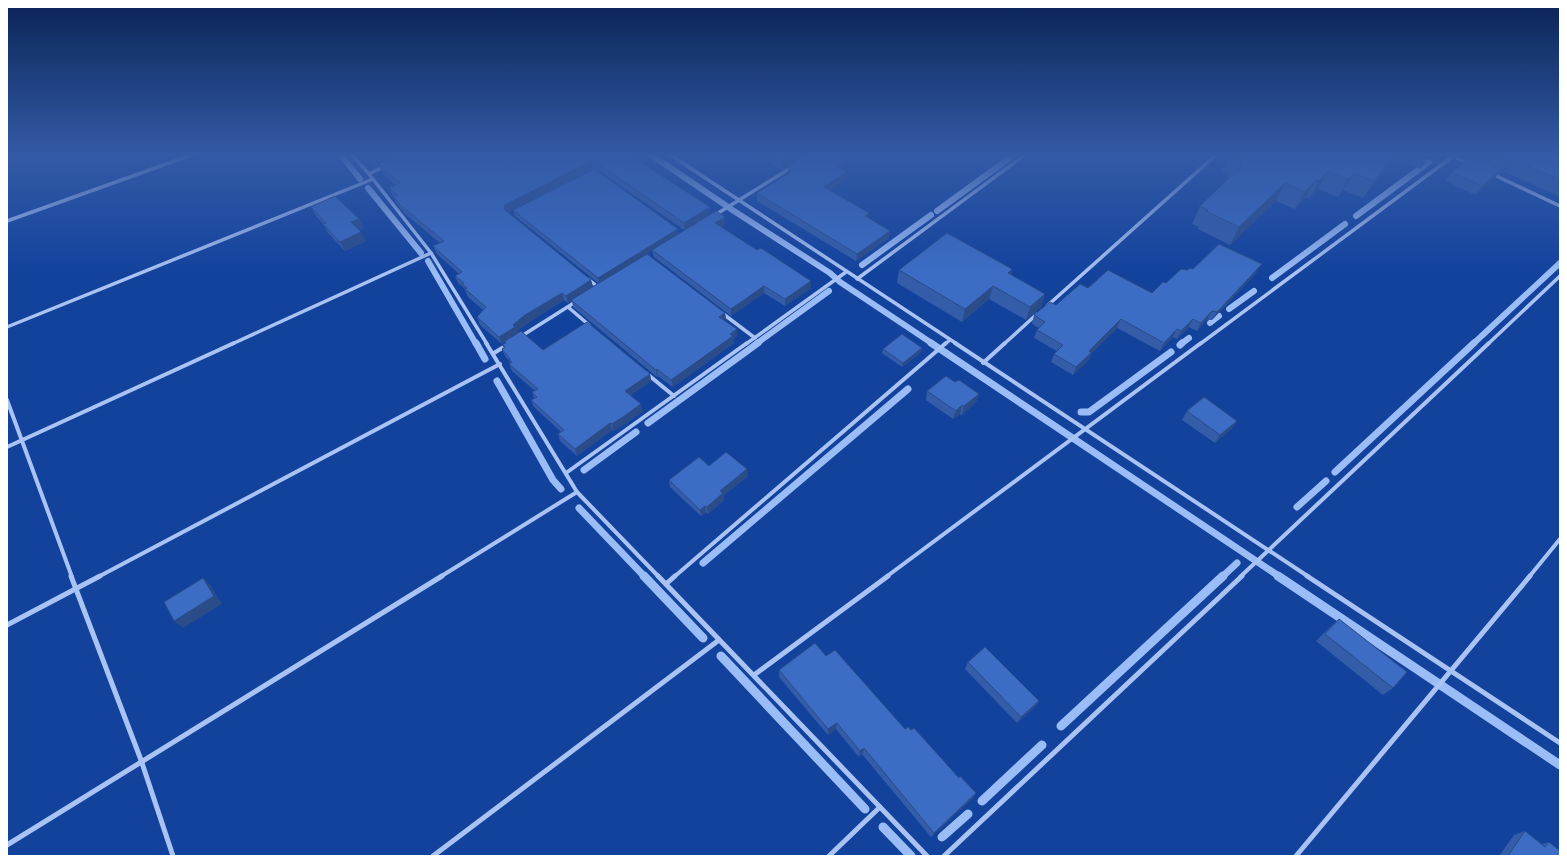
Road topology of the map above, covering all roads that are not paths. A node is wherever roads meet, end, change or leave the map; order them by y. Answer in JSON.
{"nodes":[{"id":1,"x":82,"y":194,"type":"edge"},
{"id":2,"x":335,"y":194,"type":"edge"},
{"id":3,"x":385,"y":194,"type":"edge"},
{"id":4,"x":728,"y":194,"type":"edge"},
{"id":5,"x":749,"y":194,"type":"edge"},
{"id":6,"x":972,"y":194,"type":"edge"},
{"id":7,"x":1172,"y":194,"type":"edge"},
{"id":8,"x":1402,"y":194,"type":"edge"},
{"id":9,"x":1535,"y":194,"type":"edge"},
{"id":10,"x":738,"y":201,"type":"junction"},
{"id":11,"x":1560,"y":206,"type":"edge"},
{"id":12,"x":711,"y":218,"type":"edge"},
{"id":13,"x":7,"y":221,"type":"edge"},
{"id":14,"x":431,"y":253,"type":"junction"},
{"id":15,"x":846,"y":272,"type":"junction"},
{"id":16,"x":1560,"y":276,"type":"edge"},
{"id":17,"x":587,"y":278,"type":"edge"},
{"id":18,"x":857,"y":279,"type":"junction"},
{"id":19,"x":605,"y":284,"type":"edge"},
{"id":20,"x":598,"y":288,"type":"junction"},
{"id":21,"x":592,"y":292,"type":"edge"},
{"id":22,"x":580,"y":299,"type":"edge"},
{"id":23,"x":568,"y":307,"type":"junction"},
{"id":24,"x":717,"y":309,"type":"edge"},
{"id":25,"x":7,"y":327,"type":"edge"},
{"id":26,"x":591,"y":327,"type":"edge"},
{"id":27,"x":755,"y":338,"type":"junction"},
{"id":28,"x":950,"y":340,"type":"junction"},
{"id":29,"x":494,"y":353,"type":"junction"},
{"id":30,"x":983,"y":363,"type":"junction"},
{"id":31,"x":500,"y":364,"type":"junction"},
{"id":32,"x":644,"y":371,"type":"edge"},
{"id":33,"x":674,"y":396,"type":"junction"},
{"id":34,"x":7,"y":400,"type":"edge"},
{"id":35,"x":1085,"y":430,"type":"junction"},
{"id":36,"x":22,"y":440,"type":"junction"},
{"id":37,"x":7,"y":447,"type":"edge"},
{"id":38,"x":566,"y":473,"type":"junction"},
{"id":39,"x":577,"y":492,"type":"junction"},
{"id":40,"x":1560,"y":539,"type":"edge"},
{"id":41,"x":1268,"y":551,"type":"junction"},
{"id":42,"x":666,"y":584,"type":"junction"},
{"id":43,"x":76,"y":589,"type":"junction"},
{"id":44,"x":7,"y":625,"type":"edge"},
{"id":45,"x":719,"y":640,"type":"junction"},
{"id":46,"x":1451,"y":671,"type":"junction"},
{"id":47,"x":754,"y":675,"type":"junction"},
{"id":48,"x":1560,"y":743,"type":"edge"},
{"id":49,"x":141,"y":760,"type":"junction"},
{"id":50,"x":880,"y":807,"type":"junction"},
{"id":51,"x":7,"y":845,"type":"edge"},
{"id":52,"x":173,"y":856,"type":"edge"},
{"id":53,"x":433,"y":856,"type":"edge"},
{"id":54,"x":829,"y":856,"type":"edge"},
{"id":55,"x":927,"y":856,"type":"edge"},
{"id":56,"x":944,"y":856,"type":"edge"},
{"id":57,"x":1296,"y":856,"type":"edge"}],
"edges":[{"from":1,"to":13,"type":"street"},
{"from":2,"to":25,"type":"street"},
{"from":3,"to":14,"type":"street"},
{"from":4,"to":10,"type":"street"},
{"from":5,"to":10,"type":"street"},
{"from":6,"to":18,"type":"street"},
{"from":7,"to":30,"type":"street"},
{"from":8,"to":35,"type":"street"},
{"from":9,"to":11,"type":"street"},
{"from":10,"to":12,"type":"street"},
{"from":10,"to":15,"type":"street"},
{"from":14,"to":29,"type":"street"},
{"from":14,"to":36,"type":"street"},
{"from":15,"to":18,"type":"street"},
{"from":15,"to":27,"type":"street"},
{"from":16,"to":41,"type":"street"},
{"from":17,"to":20,"type":"street"},
{"from":18,"to":28,"type":"street"},
{"from":19,"to":20,"type":"street"},
{"from":20,"to":21,"type":"street"},
{"from":22,"to":23,"type":"street"},
{"from":23,"to":26,"type":"street"},
{"from":23,"to":29,"type":"street"},
{"from":24,"to":27,"type":"street"},
{"from":27,"to":33,"type":"street"},
{"from":28,"to":30,"type":"street"},
{"from":28,"to":42,"type":"street"},
{"from":29,"to":31,"type":"street"},
{"from":30,"to":35,"type":"street"},
{"from":31,"to":38,"type":"street"},
{"from":31,"to":43,"type":"street"},
{"from":32,"to":33,"type":"street"},
{"from":33,"to":38,"type":"street"},
{"from":34,"to":36,"type":"street"},
{"from":35,"to":41,"type":"street"},
{"from":35,"to":47,"type":"street"},
{"from":36,"to":37,"type":"street"},
{"from":36,"to":43,"type":"street"},
{"from":38,"to":39,"type":"street"},
{"from":39,"to":42,"type":"street"},
{"from":39,"to":49,"type":"street"},
{"from":40,"to":46,"type":"street"},
{"from":41,"to":46,"type":"street"},
{"from":41,"to":56,"type":"street"},
{"from":42,"to":45,"type":"street"},
{"from":43,"to":44,"type":"street"},
{"from":43,"to":49,"type":"street"},
{"from":45,"to":47,"type":"street"},
{"from":45,"to":53,"type":"street"},
{"from":46,"to":48,"type":"street"},
{"from":46,"to":57,"type":"street"},
{"from":47,"to":50,"type":"street"},
{"from":49,"to":51,"type":"street"},
{"from":49,"to":52,"type":"street"},
{"from":50,"to":54,"type":"street"},
{"from":50,"to":55,"type":"street"}]}
